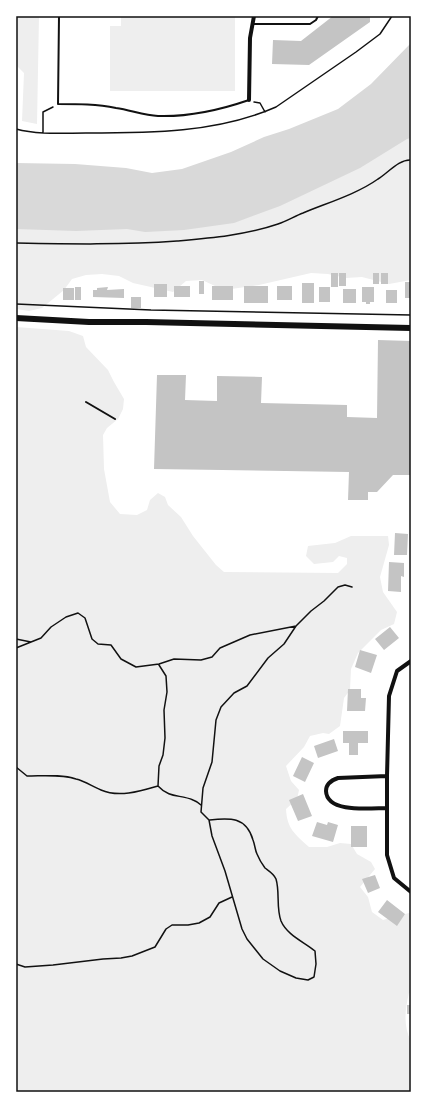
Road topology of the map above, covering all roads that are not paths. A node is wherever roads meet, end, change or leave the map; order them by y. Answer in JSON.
{"nodes":[{"id":1,"x":59,"y":16,"type":"edge"},
{"id":2,"x":254,"y":16,"type":"edge"},
{"id":3,"x":318,"y":16,"type":"edge"},
{"id":4,"x":253,"y":24,"type":"junction"},
{"id":5,"x":249,"y":100,"type":"joint"},
{"id":6,"x":16,"y":318,"type":"edge"},
{"id":7,"x":411,"y":328,"type":"edge"},
{"id":8,"x":86,"y":402,"type":"dead end"},
{"id":9,"x":115,"y":419,"type":"dead end"},
{"id":10,"x":411,"y":661,"type":"edge"},
{"id":11,"x":387,"y":776,"type":"junction"},
{"id":12,"x":387,"y":808,"type":"junction"},
{"id":13,"x":411,"y":892,"type":"edge"}],
"edges":[{"from":1,"to":5,"type":"lane"},
{"from":2,"to":4,"type":"street"},
{"from":3,"to":4,"type":"lane"},
{"from":4,"to":5,"type":"street"},
{"from":6,"to":7,"type":"main road"},
{"from":8,"to":9,"type":"lane"},
{"from":10,"to":11,"type":"street"},
{"from":11,"to":12,"type":"street"},
{"from":11,"to":12,"type":"street"},
{"from":12,"to":13,"type":"street"}]}
